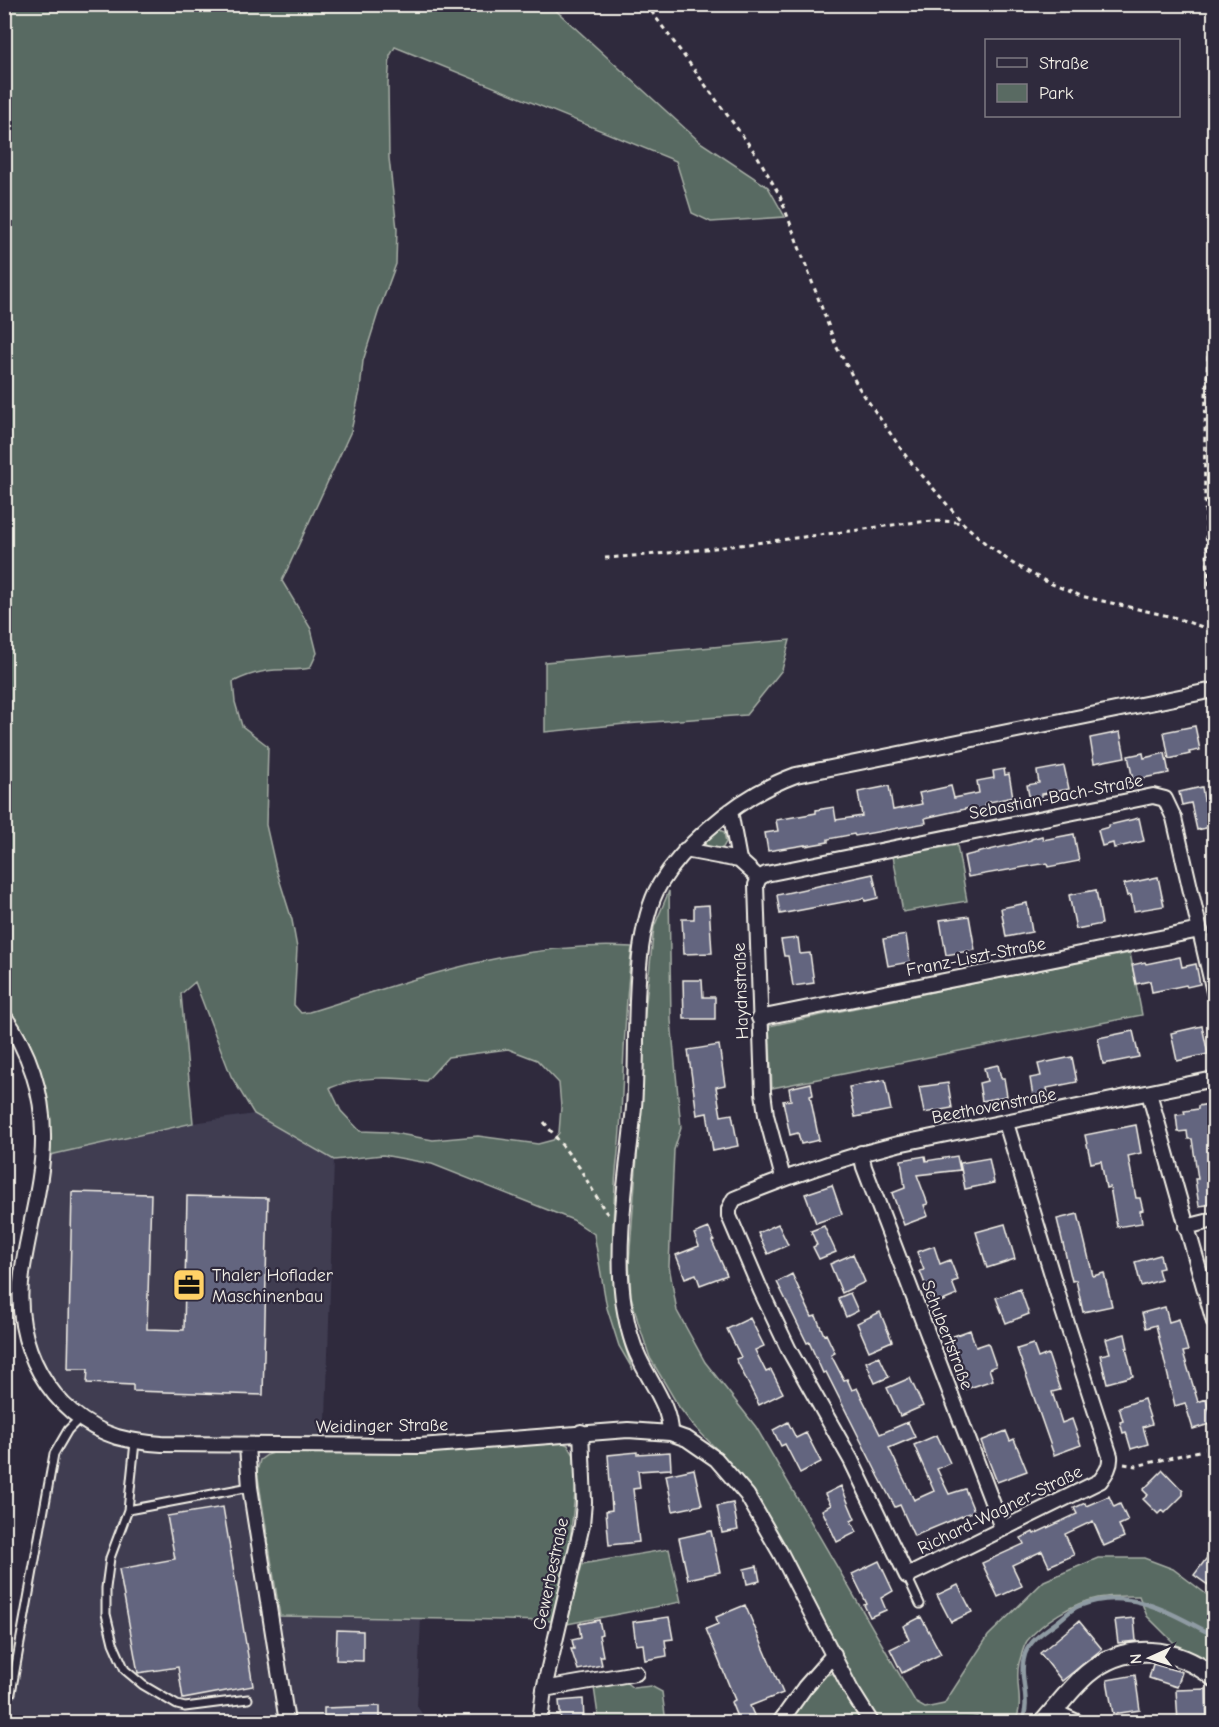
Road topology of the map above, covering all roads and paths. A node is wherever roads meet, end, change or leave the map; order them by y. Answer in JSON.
{"nodes":[{"id":1,"x":150,"y":4,"type":"edge"},
{"id":2,"x":258,"y":4,"type":"edge"},
{"id":3,"x":646,"y":4,"type":"edge"},
{"id":4,"x":1215,"y":275,"type":"edge"},
{"id":5,"x":963,"y":523,"type":"junction"},
{"id":6,"x":605,"y":558,"type":"dead end"},
{"id":7,"x":1214,"y":631,"type":"edge"},
{"id":8,"x":1215,"y":690,"type":"edge"},
{"id":9,"x":730,"y":811,"type":"junction"},
{"id":10,"x":685,"y":850,"type":"junction"},
{"id":11,"x":739,"y":860,"type":"junction"},
{"id":12,"x":759,"y":878,"type":"junction"},
{"id":13,"x":1200,"y":930,"type":"junction"},
{"id":14,"x":1215,"y":992,"type":"edge"},
{"id":15,"x":4,"y":1016,"type":"edge"},
{"id":16,"x":759,"y":1018,"type":"junction"},
{"id":17,"x":1215,"y":1080,"type":"edge"},
{"id":18,"x":1149,"y":1093,"type":"junction"},
{"id":19,"x":543,"y":1122,"type":"dead end"},
{"id":20,"x":1006,"y":1122,"type":"junction"},
{"id":21,"x":861,"y":1153,"type":"junction"},
{"id":22,"x":783,"y":1178,"type":"junction"},
{"id":23,"x":1215,"y":1220,"type":"edge"},
{"id":24,"x":622,"y":1225,"type":"junction"},
{"id":25,"x":1186,"y":1227,"type":"junction"},
{"id":26,"x":1215,"y":1322,"type":"edge"},
{"id":27,"x":80,"y":1418,"type":"junction"},
{"id":28,"x":581,"y":1432,"type":"junction"},
{"id":29,"x":670,"y":1433,"type":"junction"},
{"id":30,"x":135,"y":1442,"type":"junction"},
{"id":31,"x":248,"y":1446,"type":"junction"},
{"id":32,"x":1213,"y":1448,"type":"edge"},
{"id":33,"x":1111,"y":1463,"type":"junction"},
{"id":34,"x":250,"y":1487,"type":"junction"},
{"id":35,"x":128,"y":1510,"type":"junction"},
{"id":36,"x":1002,"y":1528,"type":"junction"},
{"id":37,"x":907,"y":1576,"type":"junction"},
{"id":38,"x":920,"y":1604,"type":"dead end"},
{"id":39,"x":834,"y":1654,"type":"junction"},
{"id":40,"x":636,"y":1673,"type":"dead end"},
{"id":41,"x":1215,"y":1677,"type":"edge"},
{"id":42,"x":544,"y":1689,"type":"junction"},
{"id":43,"x":11,"y":1693,"type":"joint"},
{"id":44,"x":248,"y":1699,"type":"dead end"},
{"id":45,"x":1049,"y":1717,"type":"edge"},
{"id":46,"x":6,"y":1722,"type":"edge"},
{"id":47,"x":287,"y":1722,"type":"edge"},
{"id":48,"x":540,"y":1722,"type":"edge"},
{"id":49,"x":780,"y":1722,"type":"edge"},
{"id":50,"x":871,"y":1722,"type":"edge"},
{"id":51,"x":1077,"y":1722,"type":"edge"}],
"edges":[{"from":1,"to":2,"type":"path"},
{"from":3,"to":5,"type":"path"},
{"from":4,"to":7,"type":"path"},
{"from":5,"to":6,"type":"path"},
{"from":5,"to":7,"type":"path"},
{"from":8,"to":9,"type":"street"},
{"from":9,"to":10,"type":"street"},
{"from":9,"to":11,"type":"street"},
{"from":10,"to":11,"type":"street"},
{"from":10,"to":24,"type":"street"},
{"from":11,"to":12,"type":"street"},
{"from":12,"to":13,"type":"street","name":"Sebastian-Bach-Straße"},
{"from":12,"to":16,"type":"street","name":"Haydnstraße"},
{"from":13,"to":14,"type":"street","name":"Sebastian-Bach-Straße"},
{"from":13,"to":16,"type":"street","name":"Franz-Liszt-Straße"},
{"from":15,"to":27,"type":"street","name":"Weidinger Straße"},
{"from":16,"to":22,"type":"street","name":"Haydnstraße"},
{"from":17,"to":18,"type":"street","name":"Beethovenstraße"},
{"from":18,"to":20,"type":"street","name":"Beethovenstraße"},
{"from":18,"to":25,"type":"street"},
{"from":19,"to":24,"type":"path"},
{"from":20,"to":21,"type":"street","name":"Beethovenstraße"},
{"from":20,"to":33,"type":"street"},
{"from":21,"to":22,"type":"street","name":"Beethovenstraße"},
{"from":21,"to":36,"type":"street","name":"Schubertstraße"},
{"from":22,"to":37,"type":"street","name":"Richard-Wagner-Straße"},
{"from":23,"to":25,"type":"street"},
{"from":24,"to":29,"type":"street"},
{"from":25,"to":26,"type":"street"},
{"from":27,"to":30,"type":"street","name":"Weidinger Straße"},
{"from":27,"to":43,"type":"lane"},
{"from":28,"to":29,"type":"street","name":"Weidinger Straße"},
{"from":28,"to":31,"type":"street","name":"Weidinger Straße"},
{"from":28,"to":42,"type":"street","name":"Gewerbestraße"},
{"from":29,"to":39,"type":"street","name":"Weidinger Straße"},
{"from":30,"to":31,"type":"street","name":"Weidinger Straße"},
{"from":30,"to":35,"type":"lane"},
{"from":31,"to":34,"type":"street"},
{"from":32,"to":33,"type":"path"},
{"from":33,"to":36,"type":"street","name":"Richard-Wagner-Straße"},
{"from":34,"to":35,"type":"lane"},
{"from":34,"to":47,"type":"street"},
{"from":35,"to":44,"type":"lane"},
{"from":36,"to":37,"type":"street","name":"Richard-Wagner-Straße"},
{"from":37,"to":38,"type":"lane"},
{"from":39,"to":49,"type":"street"},
{"from":39,"to":50,"type":"street","name":"Weidinger Straße"},
{"from":40,"to":42,"type":"street"},
{"from":41,"to":45,"type":"street"},
{"from":42,"to":48,"type":"street","name":"Gewerbestraße"},
{"from":43,"to":46,"type":"path"},
{"from":45,"to":51,"type":"street"}]}
